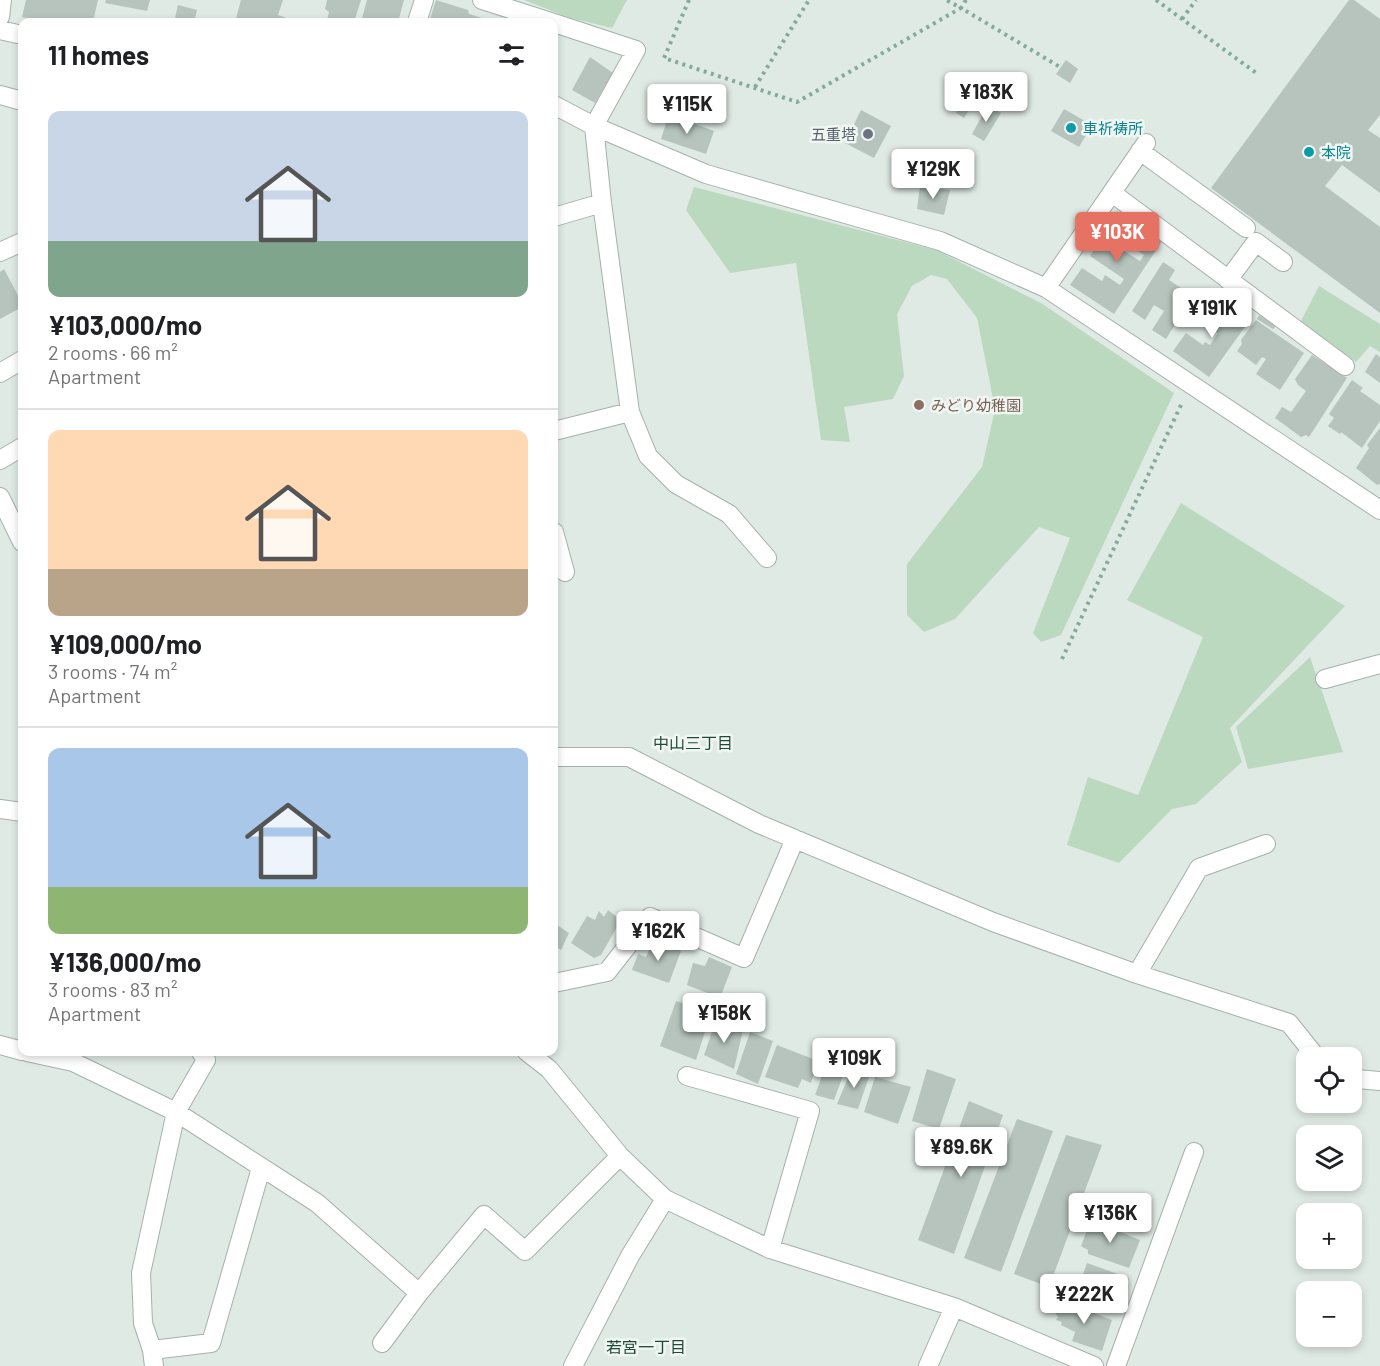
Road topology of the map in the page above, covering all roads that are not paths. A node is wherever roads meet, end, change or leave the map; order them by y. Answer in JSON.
{"nodes":[{"id":1,"x":2,"y":0,"type":"edge"},
{"id":2,"x":424,"y":0,"type":"edge"},
{"id":3,"x":482,"y":0,"type":"edge"},
{"id":4,"x":0,"y":17,"type":"edge"},
{"id":5,"x":418,"y":18,"type":"edge"},
{"id":6,"x":537,"y":18,"type":"edge"},
{"id":7,"x":558,"y":25,"type":"edge"},
{"id":8,"x":0,"y":30,"type":"edge"},
{"id":9,"x":18,"y":34,"type":"edge"},
{"id":10,"x":0,"y":96,"type":"edge"},
{"id":11,"x":18,"y":100,"type":"edge"},
{"id":12,"x":558,"y":107,"type":"edge"},
{"id":13,"x":594,"y":126,"type":"junction"},
{"id":14,"x":1112,"y":193,"type":"junction"},
{"id":15,"x":602,"y":204,"type":"junction"},
{"id":16,"x":558,"y":216,"type":"edge"},
{"id":17,"x":1246,"y":228,"type":"dead end"},
{"id":18,"x":18,"y":244,"type":"edge"},
{"id":19,"x":0,"y":252,"type":"edge"},
{"id":20,"x":1283,"y":262,"type":"dead end"},
{"id":21,"x":1228,"y":279,"type":"junction"},
{"id":22,"x":1047,"y":288,"type":"junction"},
{"id":23,"x":18,"y":362,"type":"edge"},
{"id":24,"x":1345,"y":366,"type":"dead end"},
{"id":25,"x":0,"y":373,"type":"edge"},
{"id":26,"x":630,"y":412,"type":"junction"},
{"id":27,"x":558,"y":430,"type":"edge"},
{"id":28,"x":18,"y":449,"type":"edge"},
{"id":29,"x":0,"y":460,"type":"edge"},
{"id":30,"x":0,"y":497,"type":"edge"},
{"id":31,"x":1380,"y":510,"type":"edge"},
{"id":32,"x":18,"y":534,"type":"edge"},
{"id":33,"x":558,"y":547,"type":"edge"},
{"id":34,"x":767,"y":558,"type":"dead end"},
{"id":35,"x":565,"y":572,"type":"dead end"},
{"id":36,"x":1380,"y":664,"type":"edge"},
{"id":37,"x":1325,"y":679,"type":"dead end"},
{"id":38,"x":558,"y":757,"type":"edge"},
{"id":39,"x":0,"y":809,"type":"edge"},
{"id":40,"x":18,"y":811,"type":"edge"},
{"id":41,"x":795,"y":839,"type":"junction"},
{"id":42,"x":1266,"y":844,"type":"dead end"},
{"id":43,"x":1137,"y":974,"type":"junction"},
{"id":44,"x":558,"y":982,"type":"edge"},
{"id":45,"x":0,"y":1045,"type":"edge"},
{"id":46,"x":1308,"y":1047,"type":"edge"},
{"id":47,"x":18,"y":1049,"type":"edge"},
{"id":48,"x":47,"y":1056,"type":"edge"},
{"id":49,"x":204,"y":1056,"type":"edge"},
{"id":50,"x":532,"y":1056,"type":"edge"},
{"id":51,"x":687,"y":1076,"type":"dead end"},
{"id":52,"x":1362,"y":1079,"type":"edge"},
{"id":53,"x":1380,"y":1081,"type":"edge"},
{"id":54,"x":176,"y":1112,"type":"junction"},
{"id":55,"x":1194,"y":1152,"type":"dead end"},
{"id":56,"x":620,"y":1156,"type":"junction"},
{"id":57,"x":261,"y":1168,"type":"junction"},
{"id":58,"x":665,"y":1199,"type":"junction"},
{"id":59,"x":770,"y":1249,"type":"junction"},
{"id":60,"x":419,"y":1293,"type":"junction"},
{"id":61,"x":954,"y":1307,"type":"junction"},
{"id":62,"x":382,"y":1343,"type":"dead end"},
{"id":63,"x":153,"y":1358,"type":"edge"},
{"id":64,"x":573,"y":1366,"type":"edge"},
{"id":65,"x":928,"y":1366,"type":"edge"},
{"id":66,"x":1094,"y":1366,"type":"edge"},
{"id":67,"x":1116,"y":1366,"type":"edge"}],
"edges":[{"from":1,"to":4,"type":"street"},
{"from":2,"to":5,"type":"street"},
{"from":3,"to":6,"type":"street"},
{"from":7,"to":13,"type":"street"},
{"from":8,"to":9,"type":"street"},
{"from":10,"to":11,"type":"street"},
{"from":12,"to":13,"type":"street"},
{"from":13,"to":15,"type":"street"},
{"from":13,"to":22,"type":"street"},
{"from":14,"to":17,"type":"street"},
{"from":14,"to":21,"type":"street"},
{"from":14,"to":22,"type":"street"},
{"from":15,"to":16,"type":"street"},
{"from":15,"to":26,"type":"street"},
{"from":18,"to":19,"type":"street"},
{"from":20,"to":21,"type":"street"},
{"from":21,"to":24,"type":"street"},
{"from":22,"to":31,"type":"street"},
{"from":23,"to":25,"type":"street"},
{"from":26,"to":27,"type":"street"},
{"from":26,"to":34,"type":"street"},
{"from":28,"to":29,"type":"street"},
{"from":30,"to":32,"type":"street"},
{"from":33,"to":35,"type":"street"},
{"from":36,"to":37,"type":"street"},
{"from":38,"to":41,"type":"street"},
{"from":39,"to":40,"type":"street"},
{"from":41,"to":43,"type":"street"},
{"from":41,"to":44,"type":"street"},
{"from":42,"to":43,"type":"street"},
{"from":43,"to":46,"type":"street"},
{"from":45,"to":47,"type":"street"},
{"from":48,"to":54,"type":"street"},
{"from":49,"to":54,"type":"street"},
{"from":50,"to":56,"type":"street"},
{"from":51,"to":59,"type":"street"},
{"from":52,"to":53,"type":"street"},
{"from":54,"to":57,"type":"street"},
{"from":54,"to":63,"type":"street"},
{"from":55,"to":67,"type":"street"},
{"from":56,"to":58,"type":"street"},
{"from":56,"to":60,"type":"street"},
{"from":57,"to":60,"type":"street"},
{"from":57,"to":63,"type":"street"},
{"from":58,"to":59,"type":"street"},
{"from":58,"to":64,"type":"street"},
{"from":59,"to":61,"type":"street"},
{"from":60,"to":62,"type":"street"},
{"from":61,"to":65,"type":"street"},
{"from":61,"to":66,"type":"street"}]}
